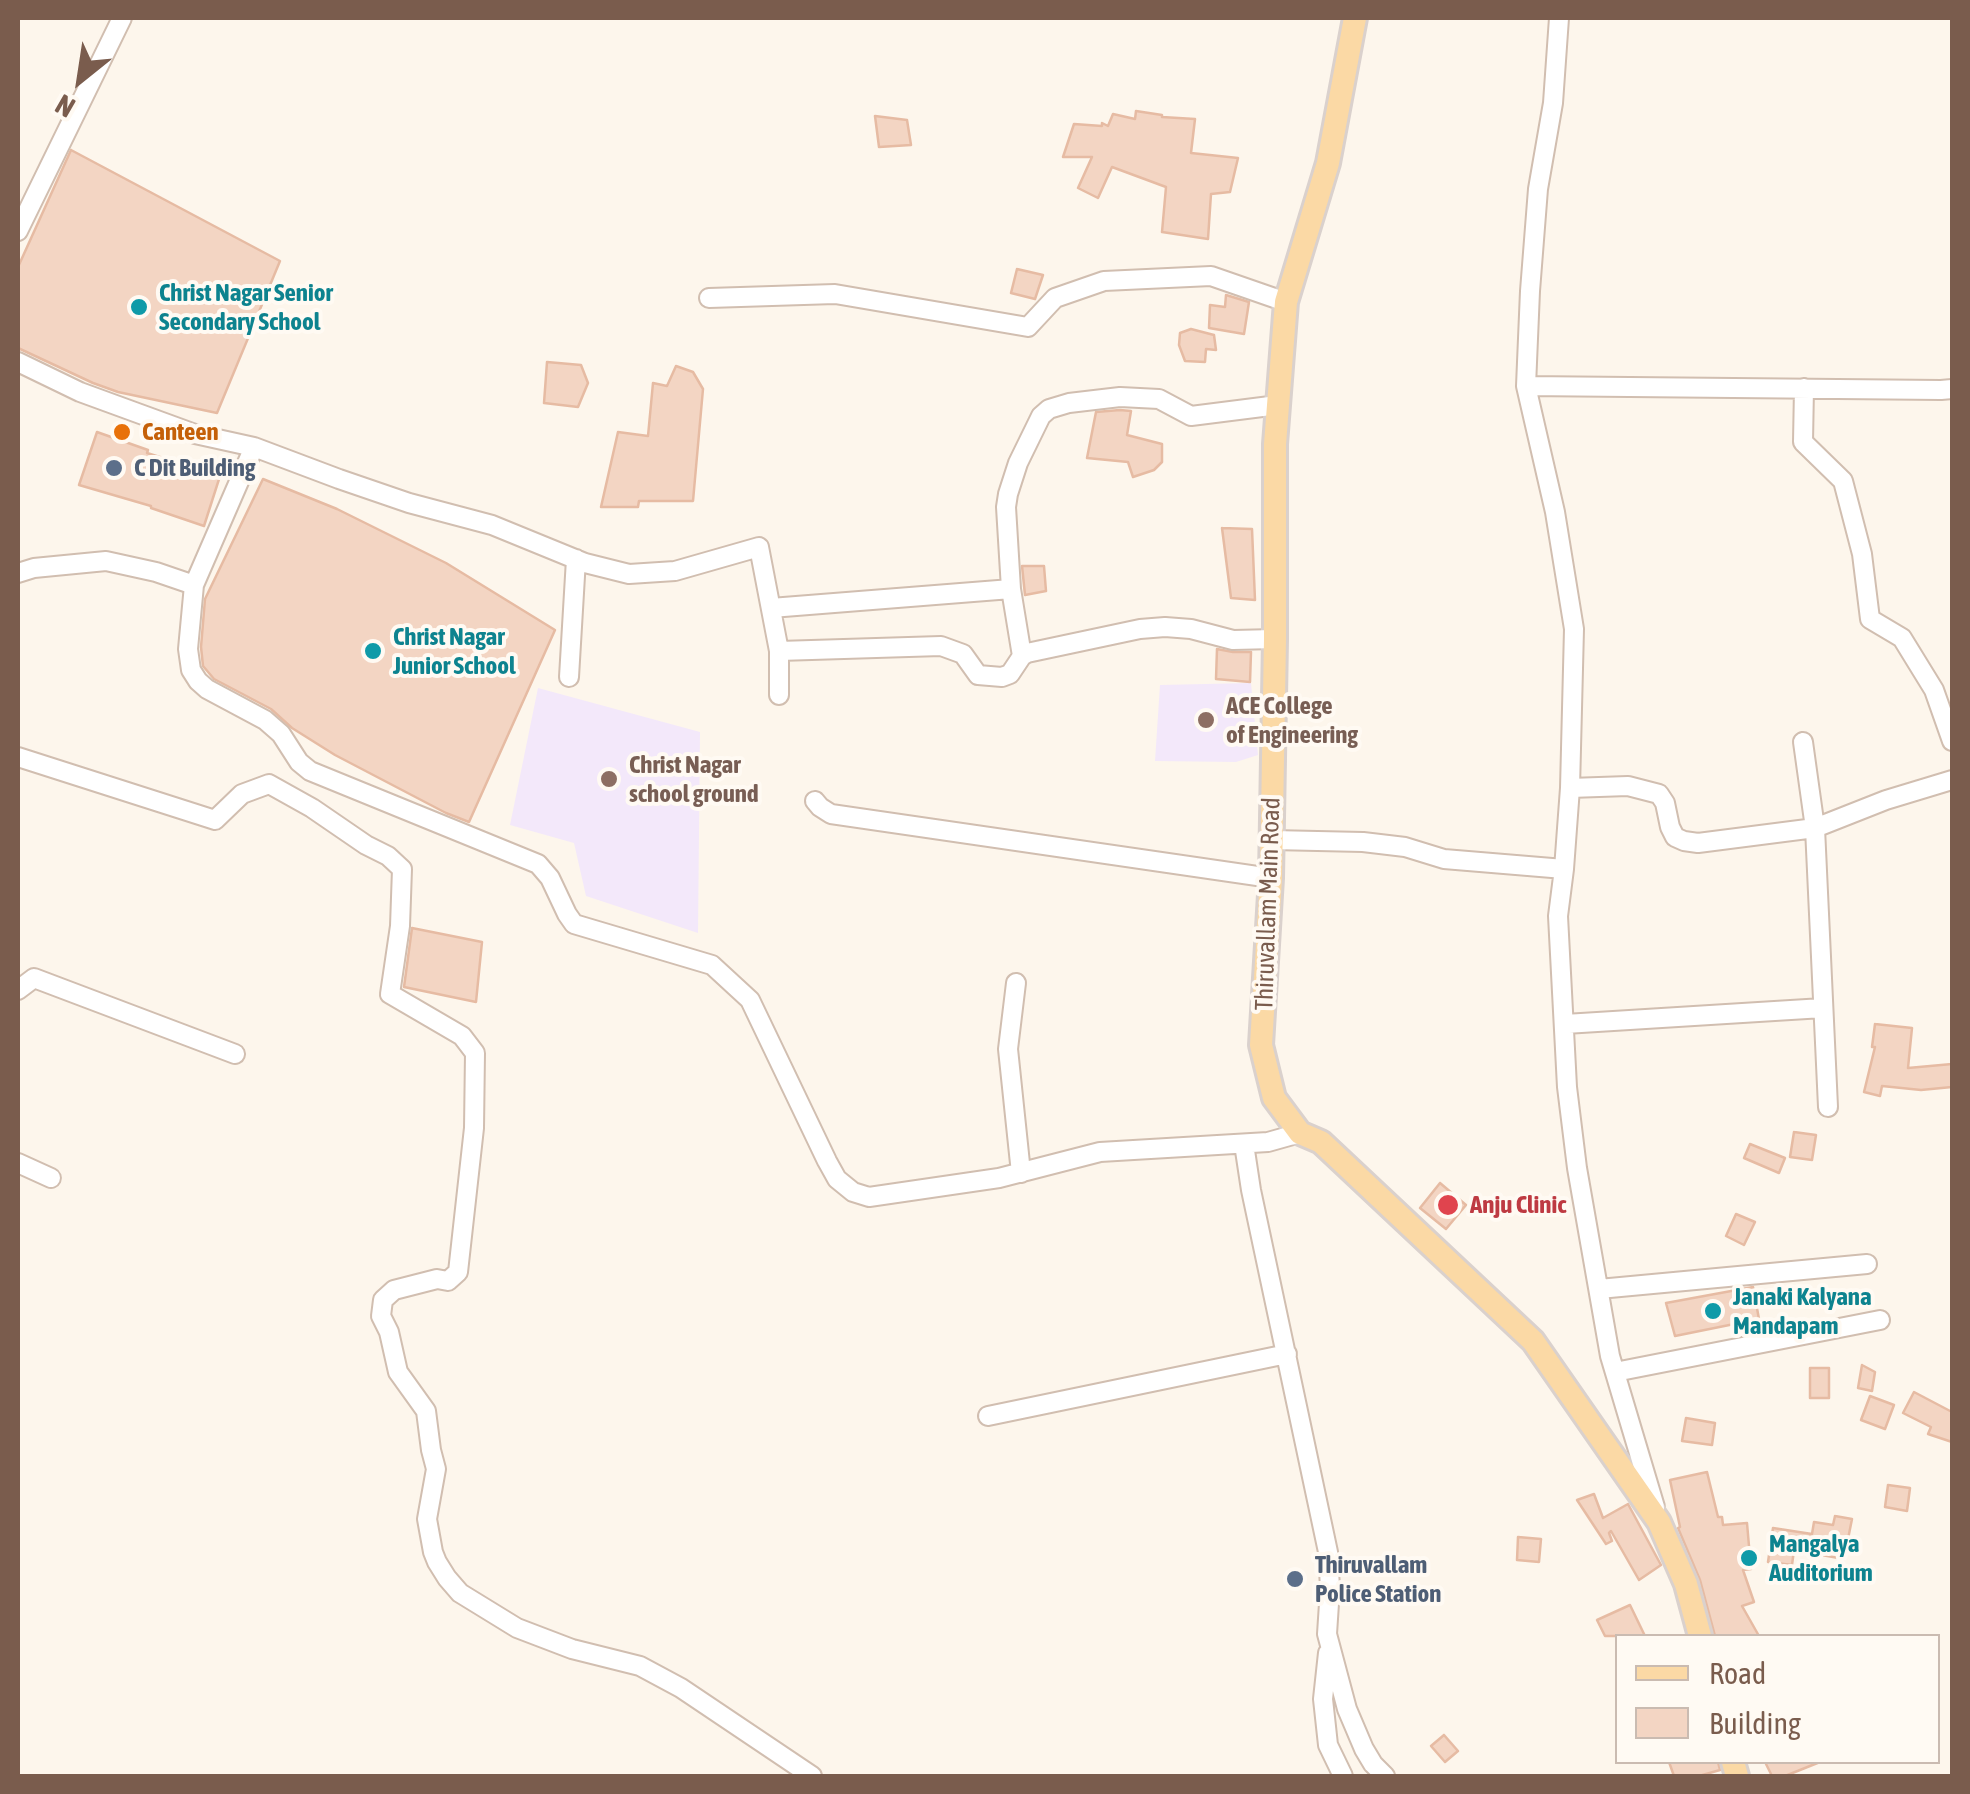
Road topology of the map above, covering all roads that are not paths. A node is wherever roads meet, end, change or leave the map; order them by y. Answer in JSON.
{"nodes":[{"id":1,"x":122,"y":18,"type":"edge"},
{"id":2,"x":1355,"y":18,"type":"edge"},
{"id":3,"x":1559,"y":18,"type":"edge"},
{"id":4,"x":18,"y":231,"type":"edge"},
{"id":5,"x":708,"y":298,"type":"dead end"},
{"id":6,"x":1286,"y":302,"type":"junction"},
{"id":7,"x":18,"y":362,"type":"edge"},
{"id":8,"x":1526,"y":386,"type":"junction"},
{"id":9,"x":1804,"y":388,"type":"junction"},
{"id":10,"x":1952,"y":388,"type":"edge"},
{"id":11,"x":1278,"y":405,"type":"junction"},
{"id":12,"x":254,"y":447,"type":"junction"},
{"id":13,"x":576,"y":559,"type":"junction"},
{"id":14,"x":18,"y":574,"type":"edge"},
{"id":15,"x":194,"y":584,"type":"junction"},
{"id":16,"x":1011,"y":589,"type":"junction"},
{"id":17,"x":771,"y":608,"type":"junction"},
{"id":18,"x":1276,"y":639,"type":"junction"},
{"id":19,"x":779,"y":650,"type":"junction"},
{"id":20,"x":1022,"y":656,"type":"junction"},
{"id":21,"x":569,"y":677,"type":"dead end"},
{"id":22,"x":779,"y":695,"type":"dead end"},
{"id":23,"x":1952,"y":741,"type":"edge"},
{"id":24,"x":1802,"y":742,"type":"dead end"},
{"id":25,"x":18,"y":757,"type":"edge"},
{"id":26,"x":1952,"y":780,"type":"edge"},
{"id":27,"x":1570,"y":788,"type":"junction"},
{"id":28,"x":816,"y":801,"type":"dead end"},
{"id":29,"x":1815,"y":828,"type":"junction"},
{"id":30,"x":1272,"y":840,"type":"junction"},
{"id":31,"x":1564,"y":869,"type":"junction"},
{"id":32,"x":1271,"y":878,"type":"junction"},
{"id":33,"x":1016,"y":983,"type":"dead end"},
{"id":34,"x":18,"y":990,"type":"edge"},
{"id":35,"x":1823,"y":1008,"type":"junction"},
{"id":36,"x":1565,"y":1024,"type":"junction"},
{"id":37,"x":234,"y":1054,"type":"dead end"},
{"id":38,"x":1828,"y":1107,"type":"dead end"},
{"id":39,"x":1300,"y":1133,"type":"junction"},
{"id":40,"x":1244,"y":1144,"type":"junction"},
{"id":41,"x":18,"y":1163,"type":"edge"},
{"id":42,"x":1021,"y":1172,"type":"junction"},
{"id":43,"x":51,"y":1178,"type":"dead end"},
{"id":44,"x":1868,"y":1264,"type":"dead end"},
{"id":45,"x":1599,"y":1289,"type":"junction"},
{"id":46,"x":1880,"y":1320,"type":"dead end"},
{"id":47,"x":1287,"y":1354,"type":"junction"},
{"id":48,"x":1615,"y":1372,"type":"junction"},
{"id":49,"x":988,"y":1416,"type":"dead end"},
{"id":50,"x":1660,"y":1522,"type":"junction"},
{"id":51,"x":1699,"y":1634,"type":"edge"},
{"id":52,"x":1329,"y":1642,"type":"junction"},
{"id":53,"x":812,"y":1776,"type":"edge"},
{"id":54,"x":1343,"y":1776,"type":"edge"},
{"id":55,"x":1385,"y":1776,"type":"edge"}],
"edges":[{"from":1,"to":4,"type":"street"},
{"from":2,"to":6,"type":"main road","name":"Thiruvallam Main Road"},
{"from":3,"to":8,"type":"street"},
{"from":5,"to":6,"type":"street"},
{"from":6,"to":11,"type":"main road","name":"Thiruvallam Main Road"},
{"from":7,"to":12,"type":"street"},
{"from":8,"to":9,"type":"street"},
{"from":8,"to":27,"type":"street"},
{"from":9,"to":10,"type":"street"},
{"from":9,"to":23,"type":"street"},
{"from":11,"to":16,"type":"street"},
{"from":11,"to":18,"type":"main road","name":"Thiruvallam Main Road"},
{"from":12,"to":13,"type":"street"},
{"from":12,"to":15,"type":"street"},
{"from":13,"to":17,"type":"street"},
{"from":13,"to":21,"type":"street"},
{"from":14,"to":15,"type":"street"},
{"from":15,"to":42,"type":"street"},
{"from":16,"to":17,"type":"street"},
{"from":16,"to":20,"type":"street"},
{"from":17,"to":19,"type":"street"},
{"from":18,"to":20,"type":"street"},
{"from":18,"to":30,"type":"main road","name":"Thiruvallam Main Road"},
{"from":19,"to":20,"type":"street"},
{"from":19,"to":22,"type":"street"},
{"from":24,"to":29,"type":"street"},
{"from":25,"to":53,"type":"street"},
{"from":26,"to":29,"type":"street"},
{"from":27,"to":29,"type":"street"},
{"from":27,"to":31,"type":"street"},
{"from":28,"to":32,"type":"street"},
{"from":29,"to":35,"type":"street"},
{"from":30,"to":31,"type":"street"},
{"from":30,"to":32,"type":"main road","name":"Thiruvallam Main Road"},
{"from":31,"to":36,"type":"street"},
{"from":32,"to":39,"type":"main road","name":"Thiruvallam Main Road"},
{"from":33,"to":42,"type":"street"},
{"from":34,"to":37,"type":"street"},
{"from":35,"to":36,"type":"street"},
{"from":35,"to":38,"type":"street"},
{"from":36,"to":45,"type":"street"},
{"from":39,"to":40,"type":"street"},
{"from":39,"to":50,"type":"main road","name":"Thiruvallam Main Road"},
{"from":40,"to":42,"type":"street"},
{"from":40,"to":47,"type":"street"},
{"from":41,"to":43,"type":"street"},
{"from":44,"to":45,"type":"street"},
{"from":45,"to":48,"type":"street"},
{"from":46,"to":48,"type":"street"},
{"from":47,"to":49,"type":"street"},
{"from":47,"to":52,"type":"street"},
{"from":48,"to":50,"type":"street"},
{"from":50,"to":51,"type":"main road","name":"Thiruvallam Main Road"},
{"from":52,"to":54,"type":"street"},
{"from":52,"to":55,"type":"street"}]}
